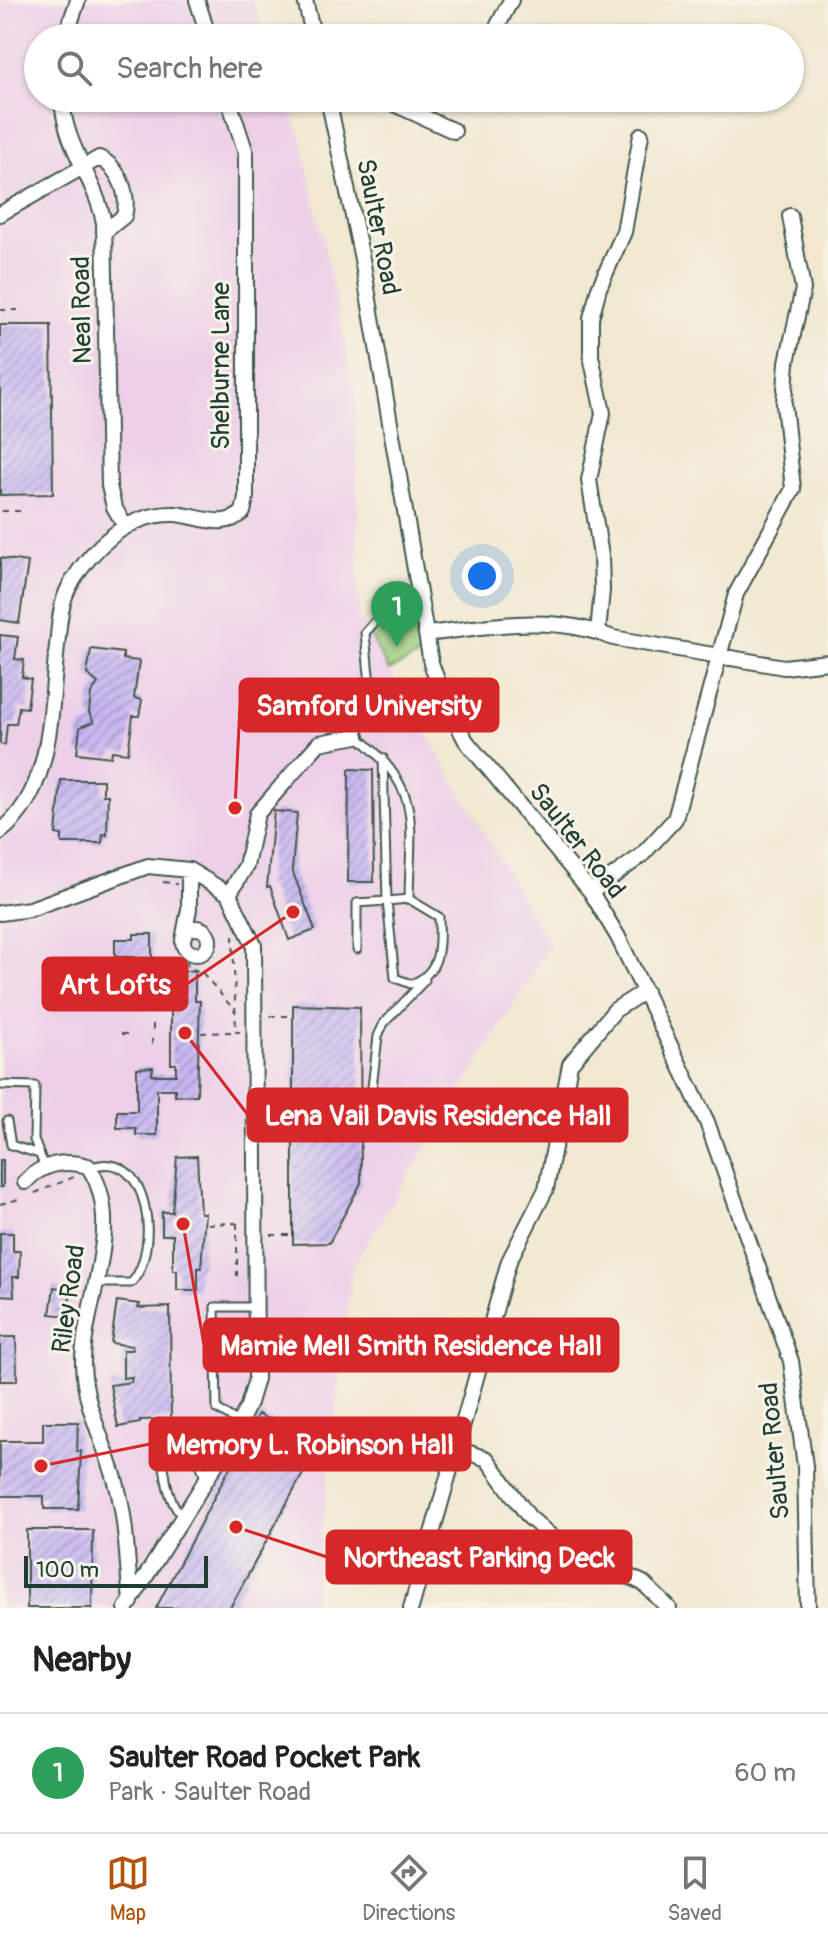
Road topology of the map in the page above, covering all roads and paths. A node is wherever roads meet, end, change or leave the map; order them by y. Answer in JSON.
{"nodes":[{"id":1,"x":78,"y":0,"type":"edge"},
{"id":2,"x":197,"y":0,"type":"edge"},
{"id":3,"x":305,"y":0,"type":"edge"},
{"id":4,"x":511,"y":0,"type":"edge"},
{"id":5,"x":70,"y":24,"type":"edge"},
{"id":6,"x":205,"y":24,"type":"edge"},
{"id":7,"x":311,"y":24,"type":"edge"},
{"id":8,"x":499,"y":24,"type":"edge"},
{"id":9,"x":64,"y":112,"type":"edge"},
{"id":10,"x":233,"y":112,"type":"edge"},
{"id":11,"x":331,"y":112,"type":"edge"},
{"id":12,"x":412,"y":112,"type":"edge"},
{"id":13,"x":454,"y":131,"type":"dead end"},
{"id":14,"x":641,"y":135,"type":"dead end"},
{"id":15,"x":80,"y":166,"type":"junction"},
{"id":16,"x":0,"y":214,"type":"edge"},
{"id":17,"x":790,"y":216,"type":"dead end"},
{"id":18,"x":104,"y":232,"type":"junction"},
{"id":19,"x":0,"y":310,"type":"edge"},
{"id":20,"x":22,"y":310,"type":"dead end"},
{"id":21,"x":2,"y":511,"type":"edge"},
{"id":22,"x":26,"y":511,"type":"dead end"},
{"id":23,"x":125,"y":526,"type":"junction"},
{"id":24,"x":419,"y":605,"type":"junction"},
{"id":25,"x":598,"y":632,"type":"junction"},
{"id":26,"x":428,"y":634,"type":"junction"},
{"id":27,"x":717,"y":656,"type":"junction"},
{"id":28,"x":828,"y":662,"type":"edge"},
{"id":29,"x":357,"y":736,"type":"junction"},
{"id":30,"x":383,"y":758,"type":"junction"},
{"id":31,"x":0,"y":832,"type":"edge"},
{"id":32,"x":189,"y":870,"type":"junction"},
{"id":33,"x":156,"y":881,"type":"dead end"},
{"id":34,"x":189,"y":886,"type":"junction"},
{"id":35,"x":591,"y":892,"type":"junction"},
{"id":36,"x":229,"y":894,"type":"junction"},
{"id":37,"x":409,"y":899,"type":"junction"},
{"id":38,"x":387,"y":901,"type":"junction"},
{"id":39,"x":189,"y":909,"type":"junction"},
{"id":40,"x":0,"y":913,"type":"edge"},
{"id":41,"x":230,"y":924,"type":"dead end"},
{"id":42,"x":203,"y":930,"type":"junction"},
{"id":43,"x":184,"y":935,"type":"junction"},
{"id":44,"x":357,"y":949,"type":"dead end"},
{"id":45,"x":187,"y":961,"type":"dead end"},
{"id":46,"x":426,"y":978,"type":"junction"},
{"id":47,"x":645,"y":991,"type":"junction"},
{"id":48,"x":235,"y":1012,"type":"junction"},
{"id":49,"x":265,"y":1016,"type":"dead end"},
{"id":50,"x":291,"y":1016,"type":"dead end"},
{"id":51,"x":153,"y":1021,"type":"dead end"},
{"id":52,"x":153,"y":1030,"type":"dead end"},
{"id":53,"x":236,"y":1032,"type":"junction"},
{"id":54,"x":248,"y":1032,"type":"dead end"},
{"id":55,"x":201,"y":1033,"type":"dead end"},
{"id":56,"x":121,"y":1034,"type":"dead end"},
{"id":57,"x":133,"y":1034,"type":"dead end"},
{"id":58,"x":152,"y":1038,"type":"dead end"},
{"id":59,"x":152,"y":1045,"type":"dead end"},
{"id":60,"x":0,"y":1085,"type":"edge"},
{"id":61,"x":370,"y":1105,"type":"dead end"},
{"id":62,"x":7,"y":1121,"type":"dead end"},
{"id":63,"x":42,"y":1161,"type":"junction"},
{"id":64,"x":88,"y":1167,"type":"junction"},
{"id":65,"x":30,"y":1188,"type":"joint"},
{"id":66,"x":20,"y":1199,"type":"dead end"},
{"id":67,"x":0,"y":1204,"type":"edge"},
{"id":68,"x":237,"y":1223,"type":"junction"},
{"id":69,"x":249,"y":1223,"type":"dead end"},
{"id":70,"x":208,"y":1224,"type":"dead end"},
{"id":71,"x":265,"y":1235,"type":"dead end"},
{"id":72,"x":291,"y":1235,"type":"dead end"},
{"id":73,"x":237,"y":1276,"type":"dead end"},
{"id":74,"x":96,"y":1283,"type":"junction"},
{"id":75,"x":256,"y":1307,"type":"junction"},
{"id":76,"x":245,"y":1426,"type":"junction"},
{"id":77,"x":458,"y":1449,"type":"junction"},
{"id":78,"x":206,"y":1481,"type":"junction"},
{"id":79,"x":183,"y":1518,"type":"junction"},
{"id":80,"x":128,"y":1605,"type":"edge"},
{"id":81,"x":411,"y":1608,"type":"edge"},
{"id":82,"x":669,"y":1608,"type":"edge"},
{"id":83,"x":808,"y":1608,"type":"edge"}],
"edges":[{"from":1,"to":5,"type":"street"},
{"from":2,"to":6,"type":"street"},
{"from":3,"to":7,"type":"street"},
{"from":4,"to":8,"type":"street"},
{"from":9,"to":15,"type":"street","name":"Neal Road"},
{"from":10,"to":23,"type":"street","name":"Shelburne Lane"},
{"from":11,"to":24,"type":"street","name":"Saulter Road"},
{"from":12,"to":13,"type":"street"},
{"from":14,"to":25,"type":"street"},
{"from":15,"to":16,"type":"street"},
{"from":15,"to":18,"type":"street","name":"Neal Road"},
{"from":15,"to":18,"type":"street"},
{"from":17,"to":27,"type":"street"},
{"from":18,"to":23,"type":"street","name":"Neal Road"},
{"from":19,"to":20,"type":"path"},
{"from":21,"to":22,"type":"path"},
{"from":23,"to":31,"type":"street"},
{"from":24,"to":26,"type":"street","name":"Saulter Road"},
{"from":24,"to":29,"type":"lane"},
{"from":25,"to":26,"type":"street"},
{"from":25,"to":27,"type":"street"},
{"from":26,"to":35,"type":"street","name":"Saulter Road"},
{"from":27,"to":28,"type":"street"},
{"from":27,"to":35,"type":"street"},
{"from":29,"to":30,"type":"lane"},
{"from":29,"to":36,"type":"street"},
{"from":30,"to":37,"type":"lane"},
{"from":30,"to":38,"type":"lane"},
{"from":32,"to":34,"type":"street"},
{"from":32,"to":36,"type":"street"},
{"from":32,"to":40,"type":"street"},
{"from":33,"to":34,"type":"path"},
{"from":34,"to":39,"type":"street"},
{"from":35,"to":47,"type":"street","name":"Saulter Road"},
{"from":36,"to":75,"type":"street"},
{"from":37,"to":38,"type":"lane"},
{"from":37,"to":46,"type":"lane"},
{"from":38,"to":44,"type":"lane"},
{"from":38,"to":46,"type":"lane"},
{"from":39,"to":42,"type":"street"},
{"from":39,"to":43,"type":"street"},
{"from":41,"to":48,"type":"path"},
{"from":42,"to":43,"type":"street"},
{"from":42,"to":43,"type":"street"},
{"from":45,"to":48,"type":"path"},
{"from":46,"to":61,"type":"lane"},
{"from":47,"to":77,"type":"street"},
{"from":47,"to":83,"type":"street","name":"Saulter Road"},
{"from":48,"to":53,"type":"path"},
{"from":49,"to":50,"type":"path"},
{"from":51,"to":52,"type":"path"},
{"from":53,"to":54,"type":"path"},
{"from":53,"to":55,"type":"path"},
{"from":56,"to":57,"type":"path"},
{"from":58,"to":59,"type":"path"},
{"from":60,"to":63,"type":"lane"},
{"from":62,"to":63,"type":"lane"},
{"from":63,"to":64,"type":"street"},
{"from":63,"to":65,"type":"street"},
{"from":64,"to":65,"type":"path"},
{"from":64,"to":74,"type":"street","name":"Riley Road"},
{"from":64,"to":74,"type":"lane"},
{"from":66,"to":67,"type":"path"},
{"from":68,"to":69,"type":"path"},
{"from":68,"to":70,"type":"path"},
{"from":68,"to":73,"type":"path"},
{"from":71,"to":72,"type":"path"},
{"from":74,"to":80,"type":"street","name":"Riley Road"},
{"from":75,"to":76,"type":"street"},
{"from":75,"to":76,"type":"lane"},
{"from":76,"to":78,"type":"street"},
{"from":77,"to":81,"type":"street"},
{"from":77,"to":82,"type":"street"},
{"from":78,"to":79,"type":"street"},
{"from":78,"to":79,"type":"lane"},
{"from":79,"to":80,"type":"street"}]}
